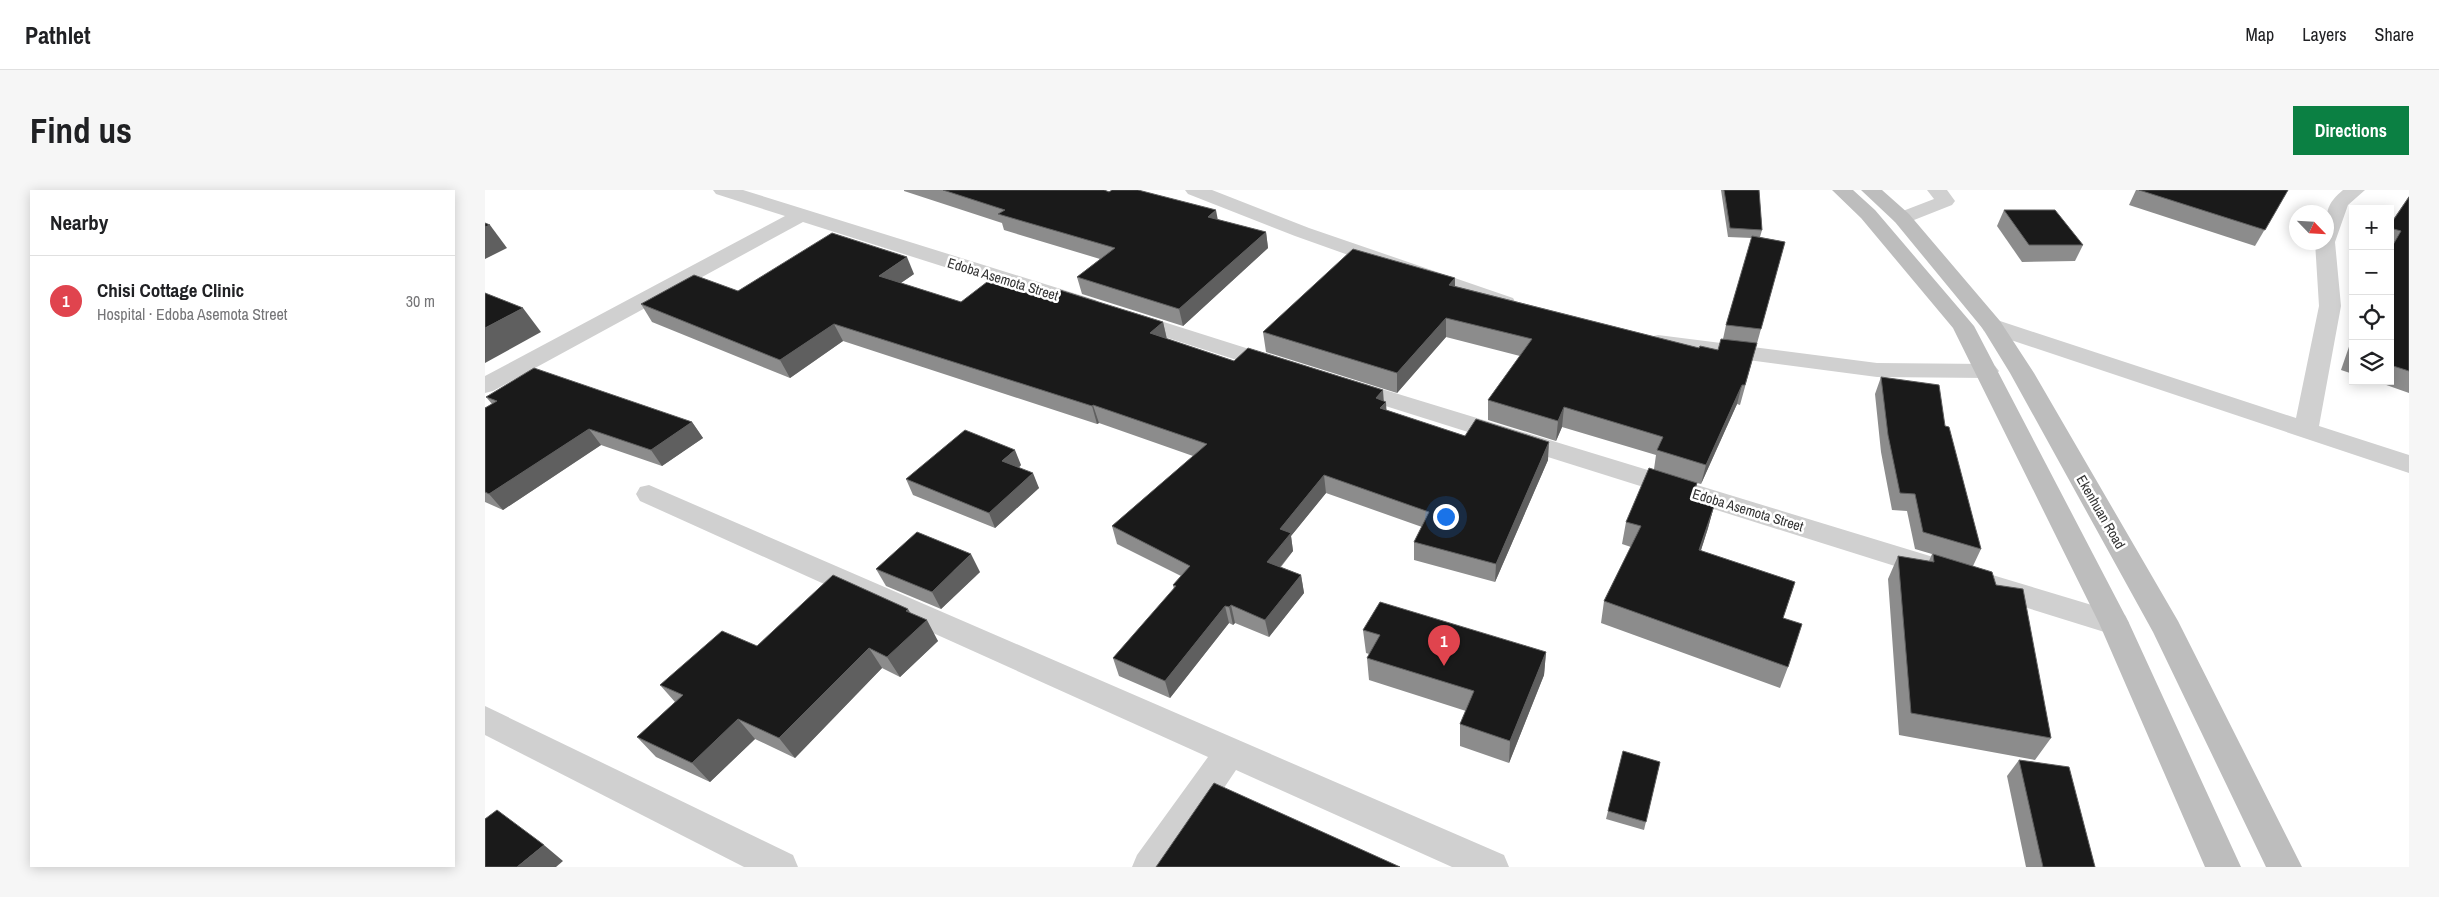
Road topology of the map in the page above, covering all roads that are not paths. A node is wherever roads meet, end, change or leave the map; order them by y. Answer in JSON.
{"nodes":[{"id":1,"x":723,"y":190,"type":"edge"},
{"id":2,"x":1195,"y":190,"type":"edge"},
{"id":3,"x":1842,"y":190,"type":"edge"},
{"id":4,"x":1871,"y":190,"type":"edge"},
{"id":5,"x":1937,"y":190,"type":"edge"},
{"id":6,"x":2355,"y":190,"type":"edge"},
{"id":7,"x":801,"y":215,"type":"junction"},
{"id":8,"x":1901,"y":218,"type":"junction"},
{"id":9,"x":2334,"y":218,"type":"edge"},
{"id":10,"x":2324,"y":250,"type":"edge"},
{"id":11,"x":1523,"y":309,"type":"edge"},
{"id":12,"x":1993,"y":326,"type":"junction"},
{"id":13,"x":1636,"y":339,"type":"edge"},
{"id":14,"x":1987,"y":371,"type":"junction"},
{"id":15,"x":1300,"y":372,"type":"edge"},
{"id":16,"x":1329,"y":381,"type":"edge"},
{"id":17,"x":485,"y":386,"type":"edge"},
{"id":18,"x":2306,"y":430,"type":"junction"},
{"id":19,"x":2409,"y":464,"type":"edge"},
{"id":20,"x":649,"y":494,"type":"dead end"},
{"id":21,"x":2114,"y":623,"type":"junction"},
{"id":22,"x":485,"y":720,"type":"edge"},
{"id":23,"x":1230,"y":752,"type":"junction"},
{"id":24,"x":780,"y":867,"type":"edge"},
{"id":25,"x":1150,"y":867,"type":"edge"},
{"id":26,"x":1491,"y":867,"type":"edge"},
{"id":27,"x":2223,"y":867,"type":"edge"},
{"id":28,"x":2284,"y":867,"type":"edge"}],
"edges":[{"from":1,"to":7,"type":"street","name":"Edoba Asemota Street"},
{"from":2,"to":11,"type":"street"},
{"from":3,"to":14,"type":"main road"},
{"from":4,"to":8,"type":"main road","name":"Ekenhuan Road"},
{"from":5,"to":8,"type":"street"},
{"from":6,"to":9,"type":"street"},
{"from":7,"to":15,"type":"street","name":"Edoba Asemota Street"},
{"from":7,"to":17,"type":"street"},
{"from":8,"to":12,"type":"main road","name":"Ekenhuan Road"},
{"from":10,"to":18,"type":"street"},
{"from":12,"to":18,"type":"street"},
{"from":12,"to":28,"type":"main road","name":"Ekenhuan Road"},
{"from":13,"to":14,"type":"street"},
{"from":14,"to":21,"type":"main road"},
{"from":16,"to":21,"type":"street","name":"Edoba Asemota Street"},
{"from":18,"to":19,"type":"street"},
{"from":20,"to":23,"type":"street"},
{"from":21,"to":27,"type":"main road"},
{"from":22,"to":24,"type":"street"},
{"from":23,"to":25,"type":"street"},
{"from":23,"to":26,"type":"street"}]}
